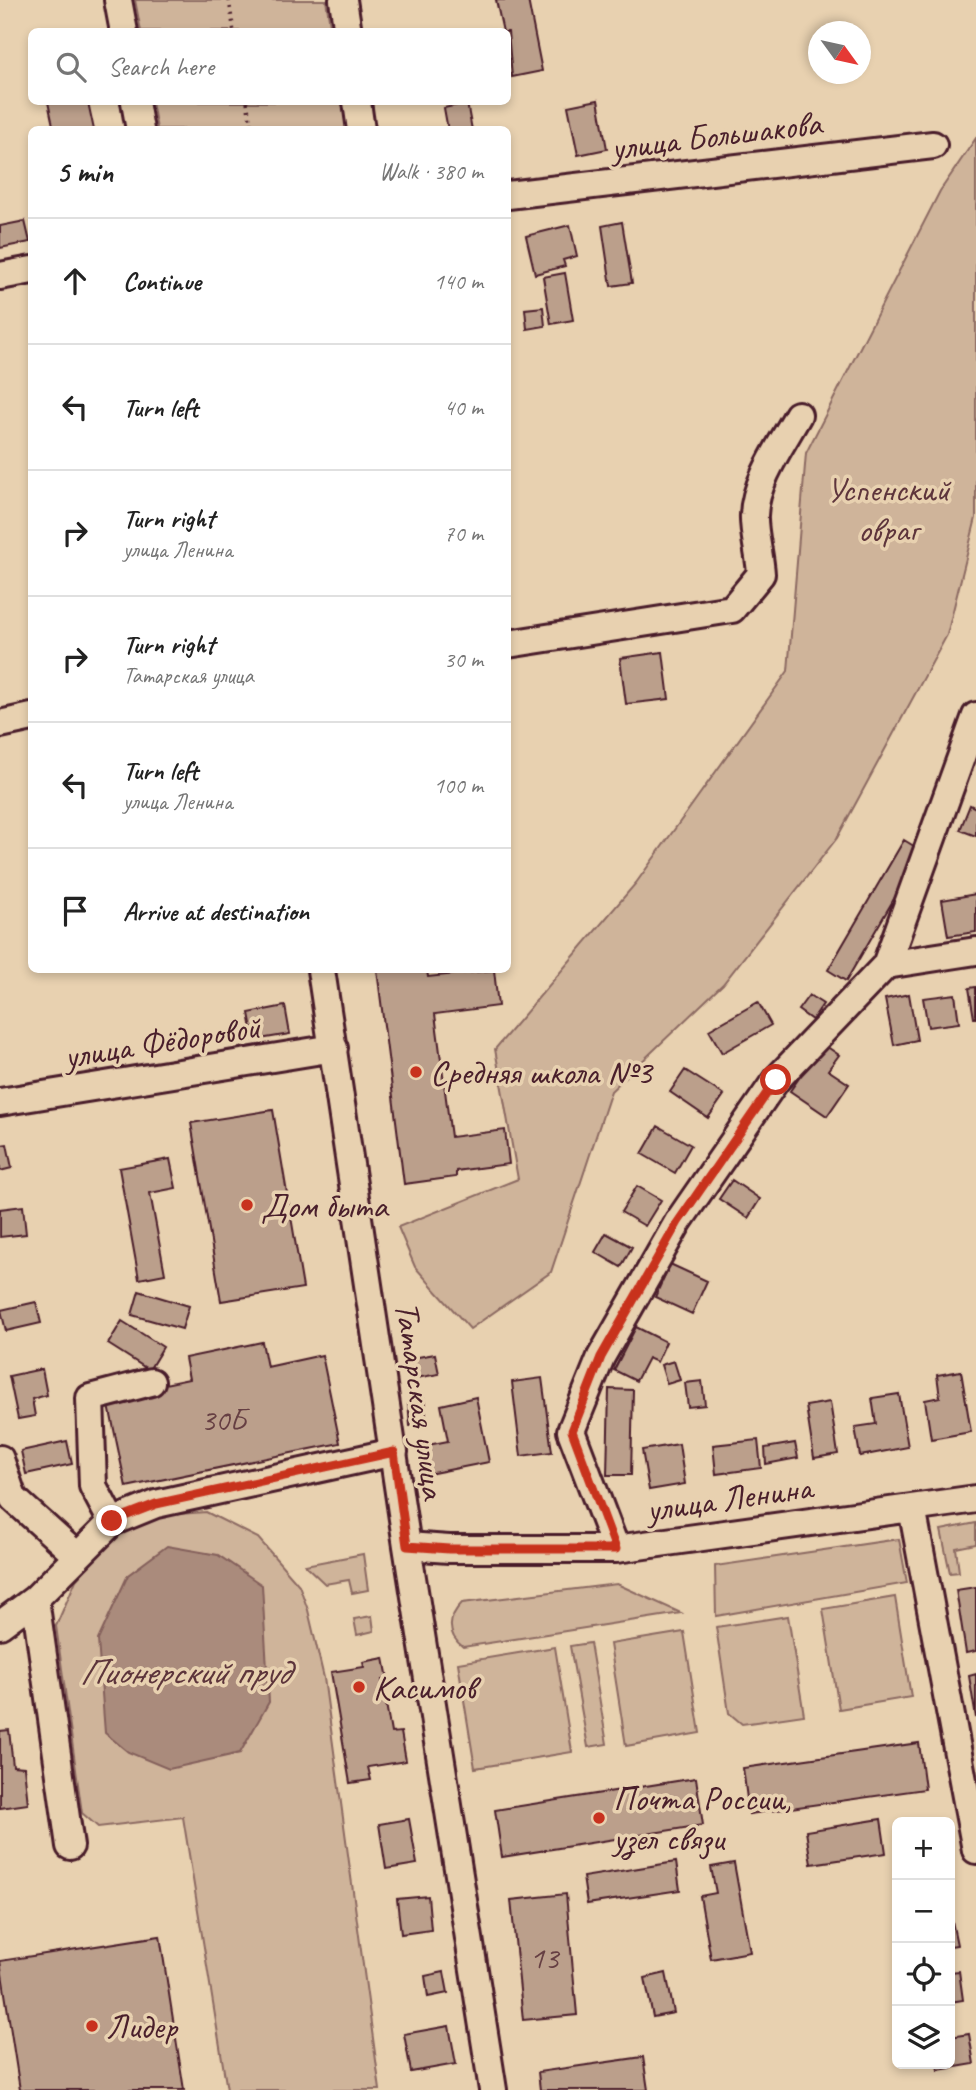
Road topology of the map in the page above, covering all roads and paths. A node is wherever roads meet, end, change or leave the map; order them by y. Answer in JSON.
{"nodes":[{"id":1,"x":118,"y":0,"type":"edge"},
{"id":2,"x":229,"y":0,"type":"edge"},
{"id":3,"x":343,"y":0,"type":"edge"},
{"id":4,"x":123,"y":28,"type":"edge"},
{"id":5,"x":233,"y":28,"type":"edge"},
{"id":6,"x":347,"y":28,"type":"edge"},
{"id":7,"x":135,"y":105,"type":"edge"},
{"id":8,"x":248,"y":105,"type":"edge"},
{"id":9,"x":357,"y":105,"type":"edge"},
{"id":10,"x":138,"y":126,"type":"edge"},
{"id":11,"x":251,"y":126,"type":"edge"},
{"id":12,"x":360,"y":126,"type":"edge"},
{"id":13,"x":933,"y":145,"type":"dead end"},
{"id":14,"x":511,"y":195,"type":"edge"},
{"id":15,"x":28,"y":271,"type":"edge"},
{"id":16,"x":0,"y":276,"type":"edge"},
{"id":17,"x":797,"y":415,"type":"dead end"},
{"id":18,"x":511,"y":644,"type":"edge"},
{"id":19,"x":976,"y":716,"type":"edge"},
{"id":20,"x":28,"y":718,"type":"edge"},
{"id":21,"x":0,"y":724,"type":"edge"},
{"id":22,"x":976,"y":951,"type":"edge"},
{"id":23,"x":886,"y":965,"type":"junction"},
{"id":24,"x":322,"y":973,"type":"edge"},
{"id":25,"x":334,"y":1048,"type":"junction"},
{"id":26,"x":0,"y":1102,"type":"edge"},
{"id":27,"x":151,"y":1382,"type":"dead end"},
{"id":28,"x":394,"y":1452,"type":"junction"},
{"id":29,"x":0,"y":1460,"type":"edge"},
{"id":30,"x":976,"y":1499,"type":"edge"},
{"id":31,"x":912,"y":1508,"type":"junction"},
{"id":32,"x":112,"y":1521,"type":"junction"},
{"id":33,"x":407,"y":1546,"type":"junction"},
{"id":34,"x":616,"y":1549,"type":"junction"},
{"id":35,"x":76,"y":1555,"type":"junction"},
{"id":36,"x":35,"y":1599,"type":"junction"},
{"id":37,"x":0,"y":1625,"type":"edge"},
{"id":38,"x":69,"y":1846,"type":"dead end"},
{"id":39,"x":976,"y":1850,"type":"edge"},
{"id":40,"x":493,"y":2090,"type":"edge"}],
"edges":[{"from":1,"to":4,"type":"street"},
{"from":2,"to":5,"type":"path"},
{"from":3,"to":6,"type":"street"},
{"from":7,"to":10,"type":"street"},
{"from":8,"to":11,"type":"path"},
{"from":9,"to":12,"type":"street"},
{"from":13,"to":14,"type":"street","name":"улица Большакова"},
{"from":15,"to":16,"type":"street"},
{"from":17,"to":18,"type":"street"},
{"from":19,"to":23,"type":"street"},
{"from":20,"to":21,"type":"street"},
{"from":22,"to":23,"type":"street"},
{"from":23,"to":34,"type":"street"},
{"from":24,"to":25,"type":"street","name":"Татарская улица"},
{"from":25,"to":26,"type":"street","name":"улица Фёдоровой"},
{"from":25,"to":28,"type":"street","name":"Татарская улица"},
{"from":27,"to":32,"type":"street"},
{"from":28,"to":32,"type":"street"},
{"from":28,"to":33,"type":"street","name":"Татарская улица"},
{"from":29,"to":35,"type":"street"},
{"from":30,"to":31,"type":"street","name":"улица Ленина"},
{"from":31,"to":34,"type":"street","name":"улица Ленина"},
{"from":31,"to":39,"type":"street"},
{"from":32,"to":35,"type":"street"},
{"from":33,"to":34,"type":"street","name":"улица Ленина"},
{"from":33,"to":40,"type":"street","name":"Татарская улица"},
{"from":35,"to":36,"type":"street"},
{"from":36,"to":37,"type":"street"},
{"from":36,"to":38,"type":"street"}]}
